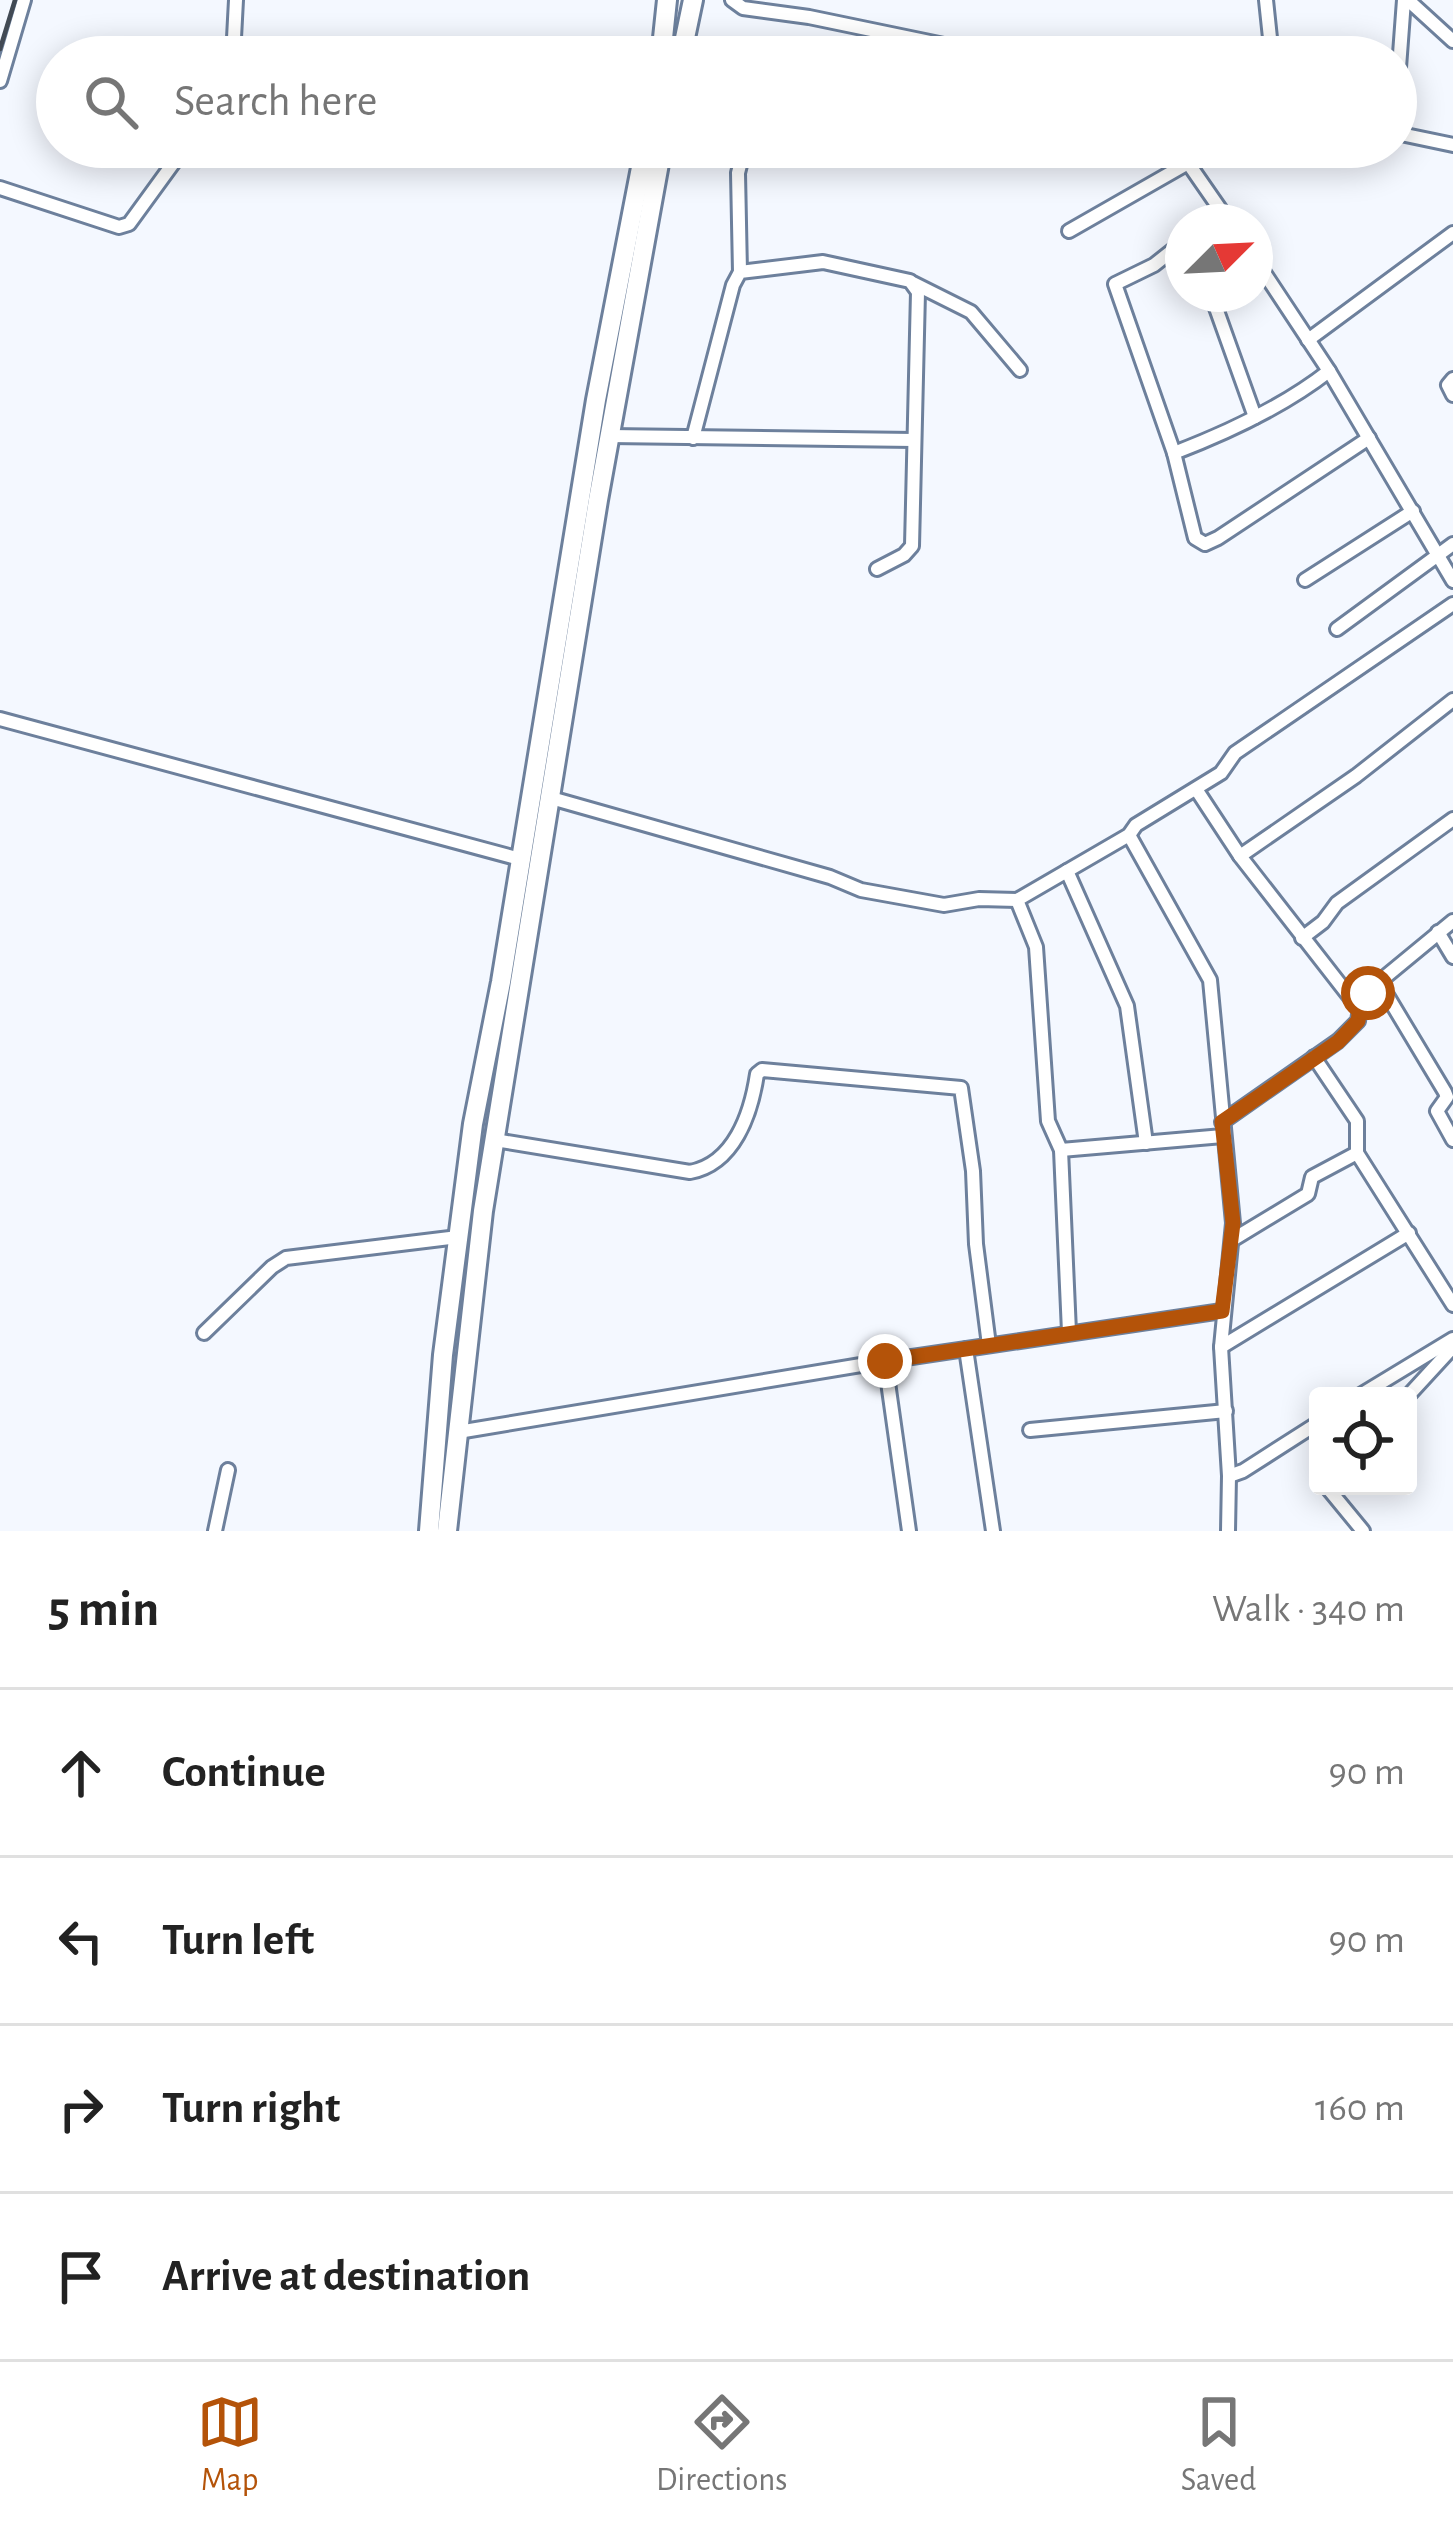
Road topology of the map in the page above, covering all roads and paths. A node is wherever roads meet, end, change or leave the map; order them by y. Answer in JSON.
{"nodes":[{"id":1,"x":24,"y":0,"type":"edge"},
{"id":2,"x":236,"y":0,"type":"edge"},
{"id":3,"x":668,"y":0,"type":"edge"},
{"id":4,"x":693,"y":0,"type":"edge"},
{"id":5,"x":732,"y":0,"type":"edge"},
{"id":6,"x":1266,"y":0,"type":"edge"},
{"id":7,"x":1406,"y":0,"type":"edge"},
{"id":8,"x":234,"y":36,"type":"edge"},
{"id":9,"x":664,"y":36,"type":"edge"},
{"id":10,"x":685,"y":36,"type":"edge"},
{"id":11,"x":901,"y":36,"type":"edge"},
{"id":12,"x":1270,"y":36,"type":"edge"},
{"id":13,"x":1403,"y":36,"type":"edge"},
{"id":14,"x":1453,"y":41,"type":"edge"},
{"id":15,"x":0,"y":81,"type":"edge"},
{"id":16,"x":1417,"y":137,"type":"edge"},
{"id":17,"x":1453,"y":145,"type":"edge"},
{"id":18,"x":170,"y":168,"type":"edge"},
{"id":19,"x":640,"y":168,"type":"edge"},
{"id":20,"x":658,"y":168,"type":"edge"},
{"id":21,"x":739,"y":168,"type":"edge"},
{"id":22,"x":1179,"y":168,"type":"edge"},
{"id":23,"x":1191,"y":168,"type":"edge"},
{"id":24,"x":0,"y":188,"type":"edge"},
{"id":25,"x":1212,"y":204,"type":"edge"},
{"id":26,"x":1069,"y":231,"type":"dead end"},
{"id":27,"x":1453,"y":232,"type":"edge"},
{"id":28,"x":1165,"y":256,"type":"edge"},
{"id":29,"x":740,"y":272,"type":"junction"},
{"id":30,"x":912,"y":283,"type":"junction"},
{"id":31,"x":1273,"y":287,"type":"edge"},
{"id":32,"x":1217,"y":312,"type":"edge"},
{"id":33,"x":1308,"y":340,"type":"junction"},
{"id":34,"x":1020,"y":370,"type":"dead end"},
{"id":35,"x":1329,"y":371,"type":"junction"},
{"id":36,"x":1453,"y":379,"type":"edge"},
{"id":37,"x":1453,"y":394,"type":"edge"},
{"id":38,"x":1255,"y":417,"type":"junction"},
{"id":39,"x":609,"y":436,"type":"junction"},
{"id":40,"x":693,"y":438,"type":"junction"},
{"id":41,"x":1369,"y":438,"type":"junction"},
{"id":42,"x":914,"y":440,"type":"junction"},
{"id":43,"x":1174,"y":453,"type":"junction"},
{"id":44,"x":1413,"y":511,"type":"junction"},
{"id":45,"x":1453,"y":544,"type":"edge"},
{"id":46,"x":1440,"y":556,"type":"junction"},
{"id":47,"x":877,"y":569,"type":"dead end"},
{"id":48,"x":1306,"y":580,"type":"dead end"},
{"id":49,"x":1453,"y":581,"type":"edge"},
{"id":50,"x":1453,"y":604,"type":"edge"},
{"id":51,"x":1337,"y":628,"type":"dead end"},
{"id":52,"x":1453,"y":700,"type":"edge"},
{"id":53,"x":0,"y":719,"type":"edge"},
{"id":54,"x":1196,"y":789,"type":"junction"},
{"id":55,"x":550,"y":797,"type":"junction"},
{"id":56,"x":1453,"y":819,"type":"edge"},
{"id":57,"x":1130,"y":835,"type":"junction"},
{"id":58,"x":1240,"y":856,"type":"junction"},
{"id":59,"x":520,"y":859,"type":"junction"},
{"id":60,"x":1067,"y":871,"type":"junction"},
{"id":61,"x":1018,"y":900,"type":"junction"},
{"id":62,"x":1453,"y":921,"type":"edge"},
{"id":63,"x":1438,"y":932,"type":"junction"},
{"id":64,"x":1302,"y":938,"type":"junction"},
{"id":65,"x":1453,"y":957,"type":"edge"},
{"id":66,"x":1379,"y":982,"type":"junction"},
{"id":67,"x":1360,"y":1010,"type":"junction"},
{"id":68,"x":1314,"y":1057,"type":"junction"},
{"id":69,"x":1222,"y":1129,"type":"junction"},
{"id":70,"x":495,"y":1140,"type":"junction"},
{"id":71,"x":1453,"y":1140,"type":"edge"},
{"id":72,"x":1146,"y":1142,"type":"junction"},
{"id":73,"x":1061,"y":1150,"type":"junction"},
{"id":74,"x":1358,"y":1153,"type":"junction"},
{"id":75,"x":1409,"y":1233,"type":"junction"},
{"id":76,"x":458,"y":1238,"type":"junction"},
{"id":77,"x":1232,"y":1240,"type":"junction"},
{"id":78,"x":1453,"y":1304,"type":"edge"},
{"id":79,"x":1222,"y":1311,"type":"junction"},
{"id":80,"x":1070,"y":1332,"type":"junction"},
{"id":81,"x":204,"y":1333,"type":"dead end"},
{"id":82,"x":1453,"y":1343,"type":"edge"},
{"id":83,"x":988,"y":1345,"type":"junction"},
{"id":84,"x":1220,"y":1347,"type":"junction"},
{"id":85,"x":966,"y":1349,"type":"junction"},
{"id":86,"x":885,"y":1361,"type":"junction"},
{"id":87,"x":1375,"y":1387,"type":"edge"},
{"id":88,"x":1416,"y":1387,"type":"edge"},
{"id":89,"x":1226,"y":1412,"type":"junction"},
{"id":90,"x":1309,"y":1429,"type":"edge"},
{"id":91,"x":1030,"y":1430,"type":"dead end"},
{"id":92,"x":458,"y":1432,"type":"junction"},
{"id":93,"x":229,"y":1470,"type":"dead end"},
{"id":94,"x":1229,"y":1476,"type":"junction"},
{"id":95,"x":1333,"y":1495,"type":"edge"},
{"id":96,"x":215,"y":1531,"type":"edge"},
{"id":97,"x":429,"y":1531,"type":"edge"},
{"id":98,"x":447,"y":1531,"type":"edge"},
{"id":99,"x":910,"y":1531,"type":"edge"},
{"id":100,"x":992,"y":1531,"type":"edge"},
{"id":101,"x":1228,"y":1531,"type":"edge"},
{"id":102,"x":1363,"y":1531,"type":"edge"}],
"edges":[{"from":1,"to":15,"type":"street"},
{"from":2,"to":8,"type":"street"},
{"from":3,"to":9,"type":"main road"},
{"from":4,"to":10,"type":"main road"},
{"from":5,"to":11,"type":"street"},
{"from":6,"to":12,"type":"street"},
{"from":7,"to":13,"type":"street"},
{"from":7,"to":14,"type":"street"},
{"from":16,"to":17,"type":"street"},
{"from":18,"to":24,"type":"street"},
{"from":19,"to":59,"type":"main road"},
{"from":20,"to":39,"type":"main road"},
{"from":21,"to":29,"type":"street"},
{"from":22,"to":26,"type":"street"},
{"from":23,"to":25,"type":"street"},
{"from":27,"to":33,"type":"street"},
{"from":28,"to":43,"type":"street"},
{"from":29,"to":30,"type":"street"},
{"from":29,"to":40,"type":"street"},
{"from":30,"to":34,"type":"street"},
{"from":30,"to":42,"type":"street"},
{"from":31,"to":33,"type":"street"},
{"from":32,"to":38,"type":"street"},
{"from":33,"to":35,"type":"street"},
{"from":35,"to":38,"type":"street"},
{"from":35,"to":41,"type":"street"},
{"from":36,"to":37,"type":"street"},
{"from":38,"to":43,"type":"street"},
{"from":39,"to":40,"type":"street"},
{"from":39,"to":55,"type":"main road"},
{"from":40,"to":42,"type":"street"},
{"from":41,"to":43,"type":"street"},
{"from":41,"to":44,"type":"street"},
{"from":42,"to":47,"type":"street"},
{"from":44,"to":46,"type":"street"},
{"from":44,"to":48,"type":"street"},
{"from":45,"to":46,"type":"street"},
{"from":46,"to":49,"type":"street"},
{"from":46,"to":51,"type":"street"},
{"from":50,"to":54,"type":"street"},
{"from":52,"to":58,"type":"street"},
{"from":53,"to":59,"type":"street"},
{"from":54,"to":57,"type":"street"},
{"from":54,"to":58,"type":"street"},
{"from":55,"to":61,"type":"street"},
{"from":55,"to":70,"type":"main road"},
{"from":56,"to":64,"type":"street"},
{"from":57,"to":60,"type":"street"},
{"from":57,"to":69,"type":"street"},
{"from":58,"to":64,"type":"street"},
{"from":59,"to":76,"type":"main road"},
{"from":60,"to":61,"type":"street"},
{"from":60,"to":72,"type":"street"},
{"from":61,"to":73,"type":"street"},
{"from":62,"to":63,"type":"street"},
{"from":63,"to":65,"type":"street"},
{"from":63,"to":66,"type":"street"},
{"from":64,"to":67,"type":"street"},
{"from":66,"to":67,"type":"street"},
{"from":66,"to":71,"type":"street"},
{"from":67,"to":68,"type":"street"},
{"from":68,"to":69,"type":"street"},
{"from":68,"to":74,"type":"street"},
{"from":69,"to":72,"type":"street"},
{"from":69,"to":77,"type":"street"},
{"from":70,"to":83,"type":"street"},
{"from":70,"to":92,"type":"main road"},
{"from":72,"to":73,"type":"street"},
{"from":73,"to":80,"type":"street"},
{"from":74,"to":75,"type":"street"},
{"from":74,"to":77,"type":"street"},
{"from":75,"to":78,"type":"street"},
{"from":75,"to":84,"type":"street"},
{"from":76,"to":81,"type":"street"},
{"from":76,"to":97,"type":"main road"},
{"from":77,"to":79,"type":"street"},
{"from":79,"to":80,"type":"street"},
{"from":79,"to":84,"type":"street"},
{"from":80,"to":83,"type":"street"},
{"from":82,"to":87,"type":"street"},
{"from":82,"to":88,"type":"street"},
{"from":83,"to":85,"type":"street"},
{"from":84,"to":89,"type":"street"},
{"from":85,"to":86,"type":"street"},
{"from":85,"to":100,"type":"street"},
{"from":86,"to":92,"type":"street"},
{"from":86,"to":99,"type":"street"},
{"from":89,"to":91,"type":"street"},
{"from":89,"to":94,"type":"street"},
{"from":90,"to":94,"type":"street"},
{"from":92,"to":98,"type":"main road"},
{"from":93,"to":96,"type":"street"},
{"from":94,"to":101,"type":"street"},
{"from":95,"to":102,"type":"street"}]}
